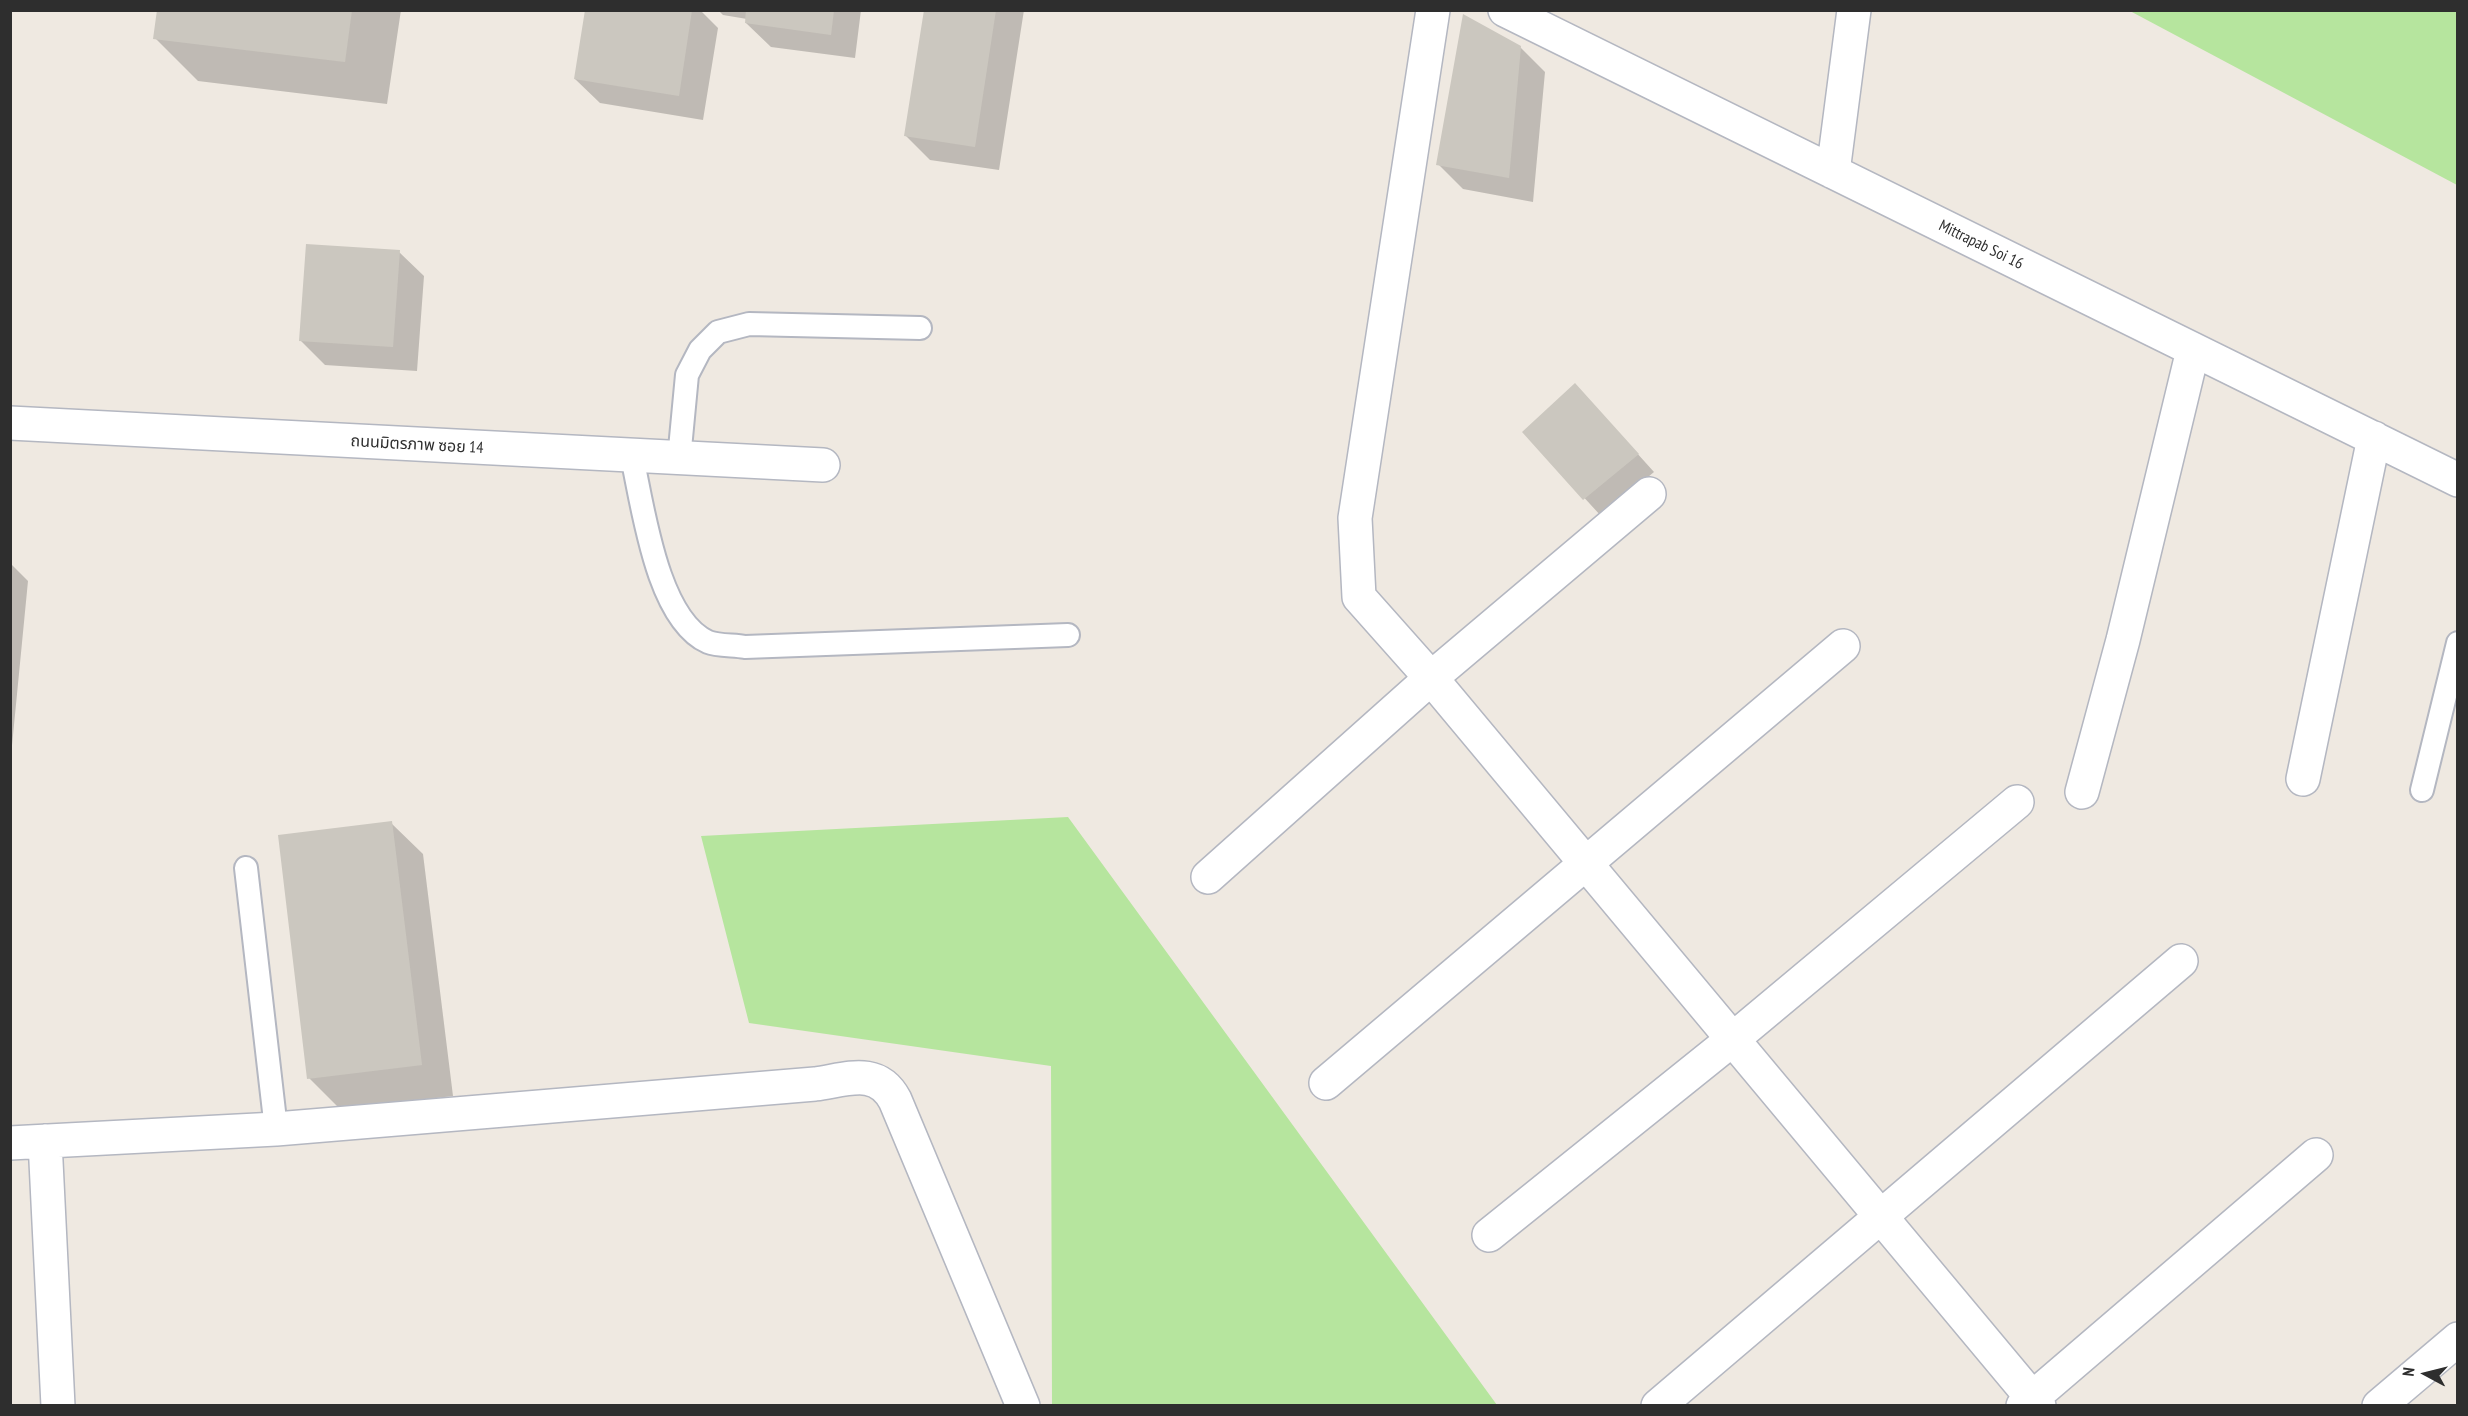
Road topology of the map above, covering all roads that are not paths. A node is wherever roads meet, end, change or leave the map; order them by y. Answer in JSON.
{"nodes":[{"id":1,"x":1433,"y":10,"type":"edge"},
{"id":2,"x":1505,"y":10,"type":"edge"},
{"id":3,"x":1854,"y":10,"type":"edge"},
{"id":4,"x":1833,"y":172,"type":"junction"},
{"id":5,"x":920,"y":328,"type":"dead end"},
{"id":6,"x":2193,"y":350,"type":"junction"},
{"id":7,"x":10,"y":423,"type":"edge"},
{"id":8,"x":2374,"y":438,"type":"junction"},
{"id":9,"x":632,"y":456,"type":"junction"},
{"id":10,"x":679,"y":459,"type":"junction"},
{"id":11,"x":823,"y":465,"type":"dead end"},
{"id":12,"x":2457,"y":480,"type":"edge"},
{"id":13,"x":1649,"y":494,"type":"dead end"},
{"id":14,"x":1068,"y":635,"type":"dead end"},
{"id":15,"x":2457,"y":643,"type":"edge"},
{"id":16,"x":1843,"y":646,"type":"dead end"},
{"id":17,"x":1431,"y":678,"type":"junction"},
{"id":18,"x":2303,"y":779,"type":"dead end"},
{"id":19,"x":2422,"y":790,"type":"dead end"},
{"id":20,"x":2082,"y":792,"type":"dead end"},
{"id":21,"x":2016,"y":802,"type":"dead end"},
{"id":22,"x":1587,"y":864,"type":"junction"},
{"id":23,"x":246,"y":868,"type":"dead end"},
{"id":24,"x":1208,"y":877,"type":"dead end"},
{"id":25,"x":2181,"y":961,"type":"dead end"},
{"id":26,"x":1733,"y":1039,"type":"junction"},
{"id":27,"x":1326,"y":1083,"type":"dead end"},
{"id":28,"x":276,"y":1129,"type":"junction"},
{"id":29,"x":45,"y":1141,"type":"junction"},
{"id":30,"x":10,"y":1143,"type":"edge"},
{"id":31,"x":2316,"y":1155,"type":"dead end"},
{"id":32,"x":1880,"y":1215,"type":"junction"},
{"id":33,"x":1489,"y":1235,"type":"dead end"},
{"id":34,"x":2457,"y":1339,"type":"edge"},
{"id":35,"x":2032,"y":1403,"type":"edge"},
{"id":36,"x":58,"y":1406,"type":"edge"},
{"id":37,"x":1023,"y":1406,"type":"edge"},
{"id":38,"x":1658,"y":1406,"type":"edge"},
{"id":39,"x":2379,"y":1406,"type":"edge"}],
"edges":[{"from":1,"to":17,"type":"street"},
{"from":2,"to":4,"type":"street","name":"Mittrapab Soi 16"},
{"from":3,"to":4,"type":"street"},
{"from":4,"to":6,"type":"street","name":"Mittrapab Soi 16"},
{"from":5,"to":10,"type":"lane"},
{"from":6,"to":8,"type":"street","name":"Mittrapab Soi 16"},
{"from":6,"to":20,"type":"street"},
{"from":7,"to":9,"type":"street","name":"ถนนมิตรภาพ ซอย 14"},
{"from":8,"to":12,"type":"street","name":"Mittrapab Soi 16"},
{"from":8,"to":18,"type":"street"},
{"from":9,"to":10,"type":"street","name":"ถนนมิตรภาพ ซอย 14"},
{"from":9,"to":14,"type":"lane"},
{"from":10,"to":11,"type":"street","name":"ถนนมิตรภาพ ซอย 14"},
{"from":13,"to":17,"type":"street"},
{"from":15,"to":19,"type":"lane"},
{"from":16,"to":22,"type":"street"},
{"from":17,"to":22,"type":"street"},
{"from":17,"to":24,"type":"street"},
{"from":21,"to":26,"type":"street"},
{"from":22,"to":26,"type":"street"},
{"from":22,"to":27,"type":"street"},
{"from":23,"to":28,"type":"lane"},
{"from":25,"to":32,"type":"street"},
{"from":26,"to":32,"type":"street"},
{"from":26,"to":33,"type":"street"},
{"from":28,"to":29,"type":"street"},
{"from":28,"to":37,"type":"street"},
{"from":29,"to":30,"type":"street"},
{"from":29,"to":36,"type":"street"},
{"from":31,"to":35,"type":"street"},
{"from":32,"to":35,"type":"street"},
{"from":32,"to":38,"type":"street"},
{"from":34,"to":39,"type":"street"}]}
